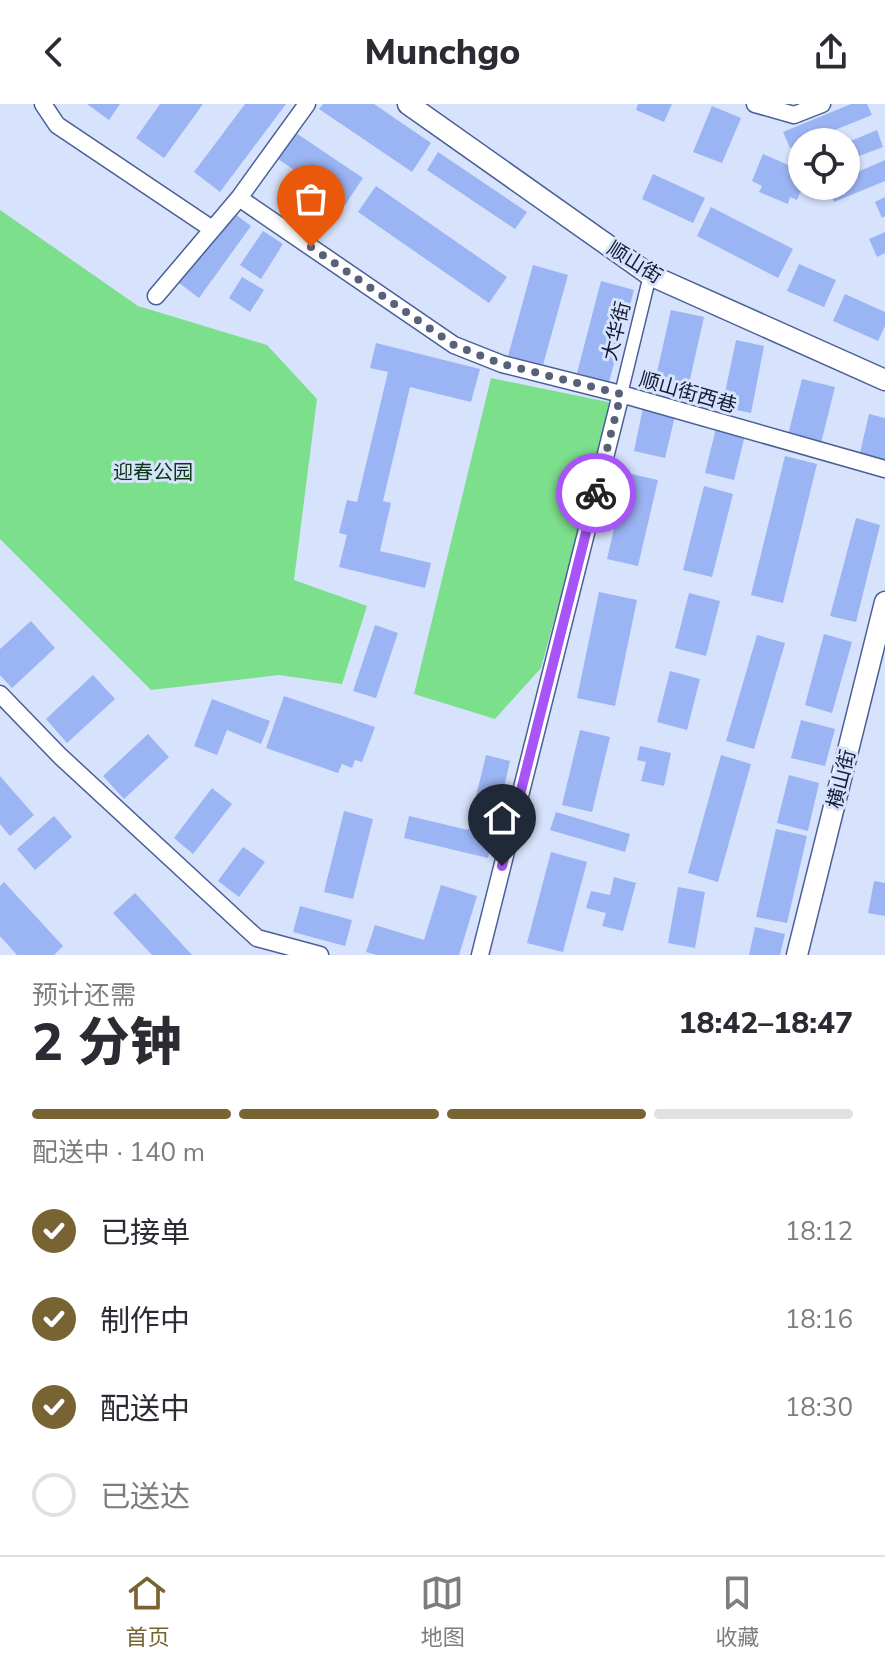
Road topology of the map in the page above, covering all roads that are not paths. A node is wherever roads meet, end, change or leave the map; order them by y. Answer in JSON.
{"nodes":[{"id":1,"x":43,"y":104,"type":"edge"},
{"id":2,"x":307,"y":104,"type":"edge"},
{"id":3,"x":408,"y":104,"type":"edge"},
{"id":4,"x":755,"y":104,"type":"edge"},
{"id":5,"x":822,"y":104,"type":"edge"},
{"id":6,"x":239,"y":198,"type":"junction"},
{"id":7,"x":212,"y":229,"type":"junction"},
{"id":8,"x":650,"y":275,"type":"junction"},
{"id":9,"x":156,"y":296,"type":"dead end"},
{"id":10,"x":885,"y":380,"type":"edge"},
{"id":11,"x":621,"y":394,"type":"junction"},
{"id":12,"x":885,"y":469,"type":"edge"},
{"id":13,"x":885,"y":602,"type":"edge"},
{"id":14,"x":0,"y":694,"type":"edge"},
{"id":15,"x":320,"y":955,"type":"edge"},
{"id":16,"x":480,"y":955,"type":"edge"},
{"id":17,"x":797,"y":955,"type":"edge"}],
"edges":[{"from":1,"to":7,"type":"street"},
{"from":2,"to":6,"type":"street"},
{"from":3,"to":8,"type":"street","name":"顺山街"},
{"from":4,"to":5,"type":"street"},
{"from":6,"to":7,"type":"street"},
{"from":6,"to":11,"type":"street","name":"顺山街西巷"},
{"from":7,"to":9,"type":"street"},
{"from":8,"to":10,"type":"street","name":"顺山街"},
{"from":8,"to":11,"type":"street","name":"大华街"},
{"from":11,"to":12,"type":"street","name":"顺山街西巷"},
{"from":11,"to":16,"type":"street","name":"大华街"},
{"from":13,"to":17,"type":"street","name":"横山街"},
{"from":14,"to":15,"type":"street"}]}
